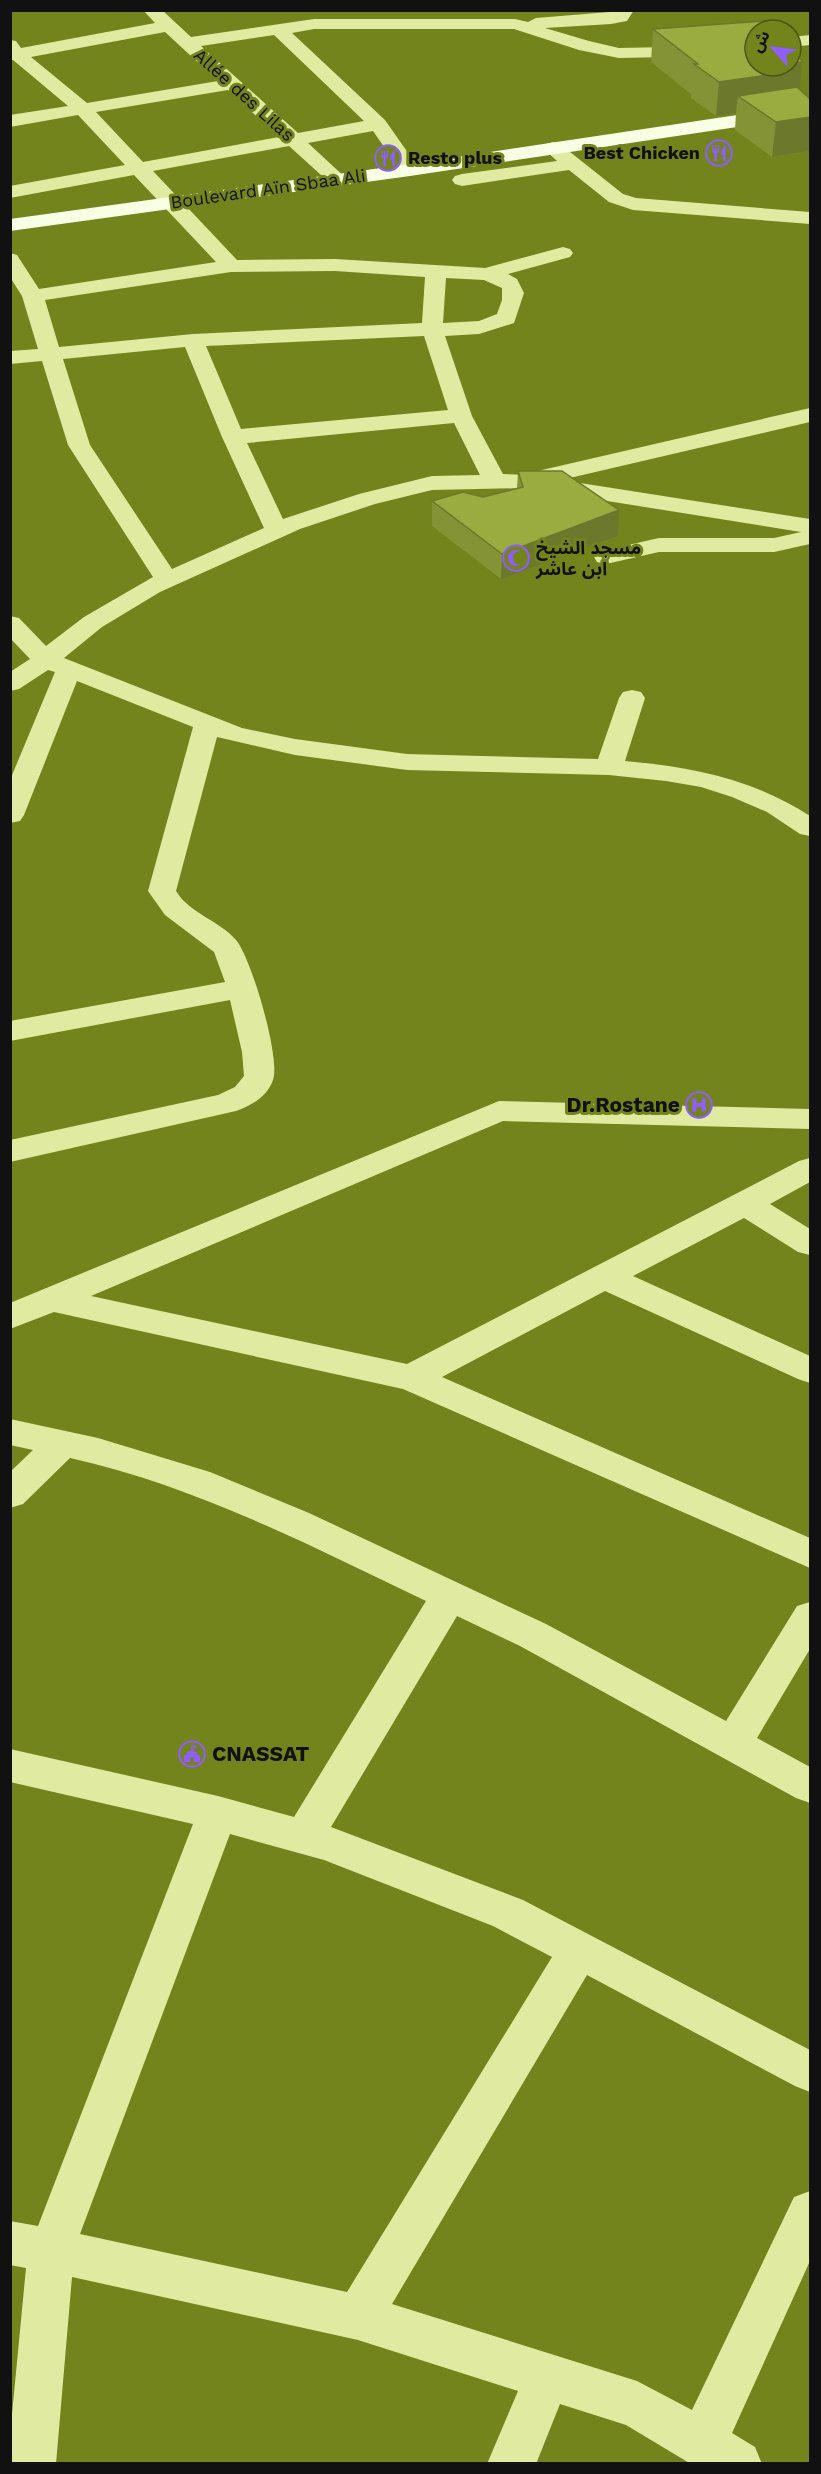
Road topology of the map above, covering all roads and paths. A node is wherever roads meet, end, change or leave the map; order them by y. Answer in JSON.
{"nodes":[{"id":1,"x":151,"y":10,"type":"edge"},
{"id":2,"x":318,"y":10,"type":"edge"},
{"id":3,"x":626,"y":10,"type":"edge"},
{"id":4,"x":518,"y":17,"type":"edge"},
{"id":5,"x":332,"y":24,"type":"junction"},
{"id":6,"x":168,"y":26,"type":"junction"},
{"id":7,"x":277,"y":28,"type":"junction"},
{"id":8,"x":186,"y":43,"type":"junction"},
{"id":9,"x":743,"y":48,"type":"edge"},
{"id":10,"x":13,"y":52,"type":"edge"},
{"id":11,"x":232,"y":84,"type":"junction"},
{"id":12,"x":82,"y":108,"type":"junction"},
{"id":13,"x":810,"y":110,"type":"edge"},
{"id":14,"x":10,"y":121,"type":"edge"},
{"id":15,"x":378,"y":124,"type":"junction"},
{"id":16,"x":293,"y":140,"type":"junction"},
{"id":17,"x":553,"y":148,"type":"junction"},
{"id":18,"x":573,"y":164,"type":"junction"},
{"id":19,"x":139,"y":169,"type":"junction"},
{"id":20,"x":410,"y":170,"type":"junction"},
{"id":21,"x":338,"y":180,"type":"junction"},
{"id":22,"x":462,"y":180,"type":"dead end"},
{"id":23,"x":10,"y":192,"type":"edge"},
{"id":24,"x":173,"y":203,"type":"junction"},
{"id":25,"x":810,"y":219,"type":"edge"},
{"id":26,"x":10,"y":225,"type":"edge"},
{"id":27,"x":563,"y":253,"type":"dead end"},
{"id":28,"x":10,"y":259,"type":"edge"},
{"id":29,"x":231,"y":266,"type":"junction"},
{"id":30,"x":436,"y":271,"type":"junction"},
{"id":31,"x":485,"y":274,"type":"junction"},
{"id":32,"x":33,"y":296,"type":"junction"},
{"id":33,"x":432,"y":329,"type":"junction"},
{"id":34,"x":193,"y":340,"type":"junction"},
{"id":35,"x":49,"y":354,"type":"junction"},
{"id":36,"x":10,"y":358,"type":"edge"},
{"id":37,"x":810,"y":415,"type":"edge"},
{"id":38,"x":461,"y":416,"type":"junction"},
{"id":39,"x":233,"y":437,"type":"junction"},
{"id":40,"x":526,"y":481,"type":"junction"},
{"id":41,"x":495,"y":482,"type":"junction"},
{"id":42,"x":810,"y":526,"type":"edge"},
{"id":43,"x":277,"y":531,"type":"junction"},
{"id":44,"x":810,"y":537,"type":"edge"},
{"id":45,"x":606,"y":557,"type":"dead end"},
{"id":46,"x":167,"y":580,"type":"junction"},
{"id":47,"x":10,"y":623,"type":"edge"},
{"id":48,"x":44,"y":659,"type":"junction"},
{"id":49,"x":69,"y":669,"type":"junction"},
{"id":50,"x":10,"y":682,"type":"edge"},
{"id":51,"x":632,"y":698,"type":"dead end"},
{"id":52,"x":207,"y":724,"type":"junction"},
{"id":53,"x":609,"y":767,"type":"junction"},
{"id":54,"x":10,"y":815,"type":"edge"},
{"id":55,"x":810,"y":828,"type":"edge"},
{"id":56,"x":242,"y":988,"type":"junction"},
{"id":57,"x":10,"y":1031,"type":"edge"},
{"id":58,"x":810,"y":1119,"type":"edge"},
{"id":59,"x":10,"y":1151,"type":"edge"},
{"id":60,"x":810,"y":1169,"type":"edge"},
{"id":61,"x":745,"y":1203,"type":"junction"},
{"id":62,"x":810,"y":1244,"type":"edge"},
{"id":63,"x":604,"y":1277,"type":"junction"},
{"id":64,"x":53,"y":1300,"type":"junction"},
{"id":65,"x":10,"y":1317,"type":"edge"},
{"id":66,"x":810,"y":1370,"type":"edge"},
{"id":67,"x":411,"y":1378,"type":"junction"},
{"id":68,"x":10,"y":1432,"type":"edge"},
{"id":69,"x":64,"y":1443,"type":"junction"},
{"id":70,"x":10,"y":1494,"type":"edge"},
{"id":71,"x":810,"y":1554,"type":"edge"},
{"id":72,"x":449,"y":1596,"type":"junction"},
{"id":73,"x":810,"y":1617,"type":"edge"},
{"id":74,"x":733,"y":1744,"type":"junction"},
{"id":75,"x":10,"y":1765,"type":"edge"},
{"id":76,"x":810,"y":1786,"type":"edge"},
{"id":77,"x":218,"y":1813,"type":"junction"},
{"id":78,"x":304,"y":1837,"type":"junction"},
{"id":79,"x":579,"y":1950,"type":"junction"},
{"id":80,"x":810,"y":2072,"type":"edge"},
{"id":81,"x":810,"y":2212,"type":"edge"},
{"id":82,"x":31,"y":2246,"type":"edge"},
{"id":83,"x":358,"y":2317,"type":"junction"},
{"id":84,"x":548,"y":2377,"type":"junction"},
{"id":85,"x":720,"y":2453,"type":"edge"},
{"id":86,"x":32,"y":2463,"type":"edge"},
{"id":87,"x":511,"y":2463,"type":"edge"}],
"edges":[{"from":1,"to":6,"type":"street","name":"Allée des Lilas"},
{"from":2,"to":5,"type":"street"},
{"from":3,"to":4,"type":"street"},
{"from":4,"to":5,"type":"street"},
{"from":4,"to":9,"type":"street"},
{"from":5,"to":7,"type":"street"},
{"from":6,"to":8,"type":"street","name":"Allée des Lilas"},
{"from":6,"to":10,"type":"street"},
{"from":7,"to":8,"type":"street"},
{"from":7,"to":15,"type":"street"},
{"from":8,"to":11,"type":"street","name":"Allée des Lilas"},
{"from":10,"to":12,"type":"street"},
{"from":11,"to":12,"type":"street"},
{"from":11,"to":16,"type":"street","name":"Allée des Lilas"},
{"from":12,"to":14,"type":"street"},
{"from":12,"to":19,"type":"street"},
{"from":13,"to":17,"type":"main road","name":"Boulevard Aïn Sbaa Ali"},
{"from":15,"to":16,"type":"street"},
{"from":15,"to":20,"type":"street"},
{"from":16,"to":19,"type":"street"},
{"from":16,"to":21,"type":"street","name":"Allée des Lilas"},
{"from":17,"to":18,"type":"street"},
{"from":17,"to":20,"type":"main road","name":"Boulevard Aïn Sbaa Ali"},
{"from":18,"to":22,"type":"street"},
{"from":18,"to":25,"type":"street"},
{"from":19,"to":23,"type":"street"},
{"from":19,"to":24,"type":"street"},
{"from":20,"to":21,"type":"main road","name":"Boulevard Aïn Sbaa Ali"},
{"from":21,"to":24,"type":"main road","name":"Boulevard Aïn Sbaa Ali"},
{"from":24,"to":26,"type":"main road","name":"Boulevard Aïn Sbaa Ali"},
{"from":24,"to":29,"type":"street"},
{"from":27,"to":31,"type":"street"},
{"from":28,"to":32,"type":"street"},
{"from":29,"to":30,"type":"street"},
{"from":29,"to":32,"type":"street"},
{"from":30,"to":31,"type":"street"},
{"from":30,"to":33,"type":"street"},
{"from":31,"to":33,"type":"street"},
{"from":32,"to":35,"type":"street"},
{"from":33,"to":34,"type":"street"},
{"from":33,"to":38,"type":"street"},
{"from":34,"to":35,"type":"street"},
{"from":34,"to":39,"type":"street"},
{"from":35,"to":36,"type":"street"},
{"from":35,"to":46,"type":"street"},
{"from":37,"to":40,"type":"street"},
{"from":38,"to":39,"type":"street"},
{"from":38,"to":41,"type":"street"},
{"from":39,"to":43,"type":"street"},
{"from":40,"to":41,"type":"street"},
{"from":40,"to":42,"type":"street"},
{"from":41,"to":43,"type":"street"},
{"from":43,"to":46,"type":"street"},
{"from":44,"to":45,"type":"street"},
{"from":46,"to":48,"type":"street"},
{"from":47,"to":48,"type":"street"},
{"from":48,"to":49,"type":"street"},
{"from":48,"to":50,"type":"street"},
{"from":49,"to":52,"type":"street"},
{"from":49,"to":54,"type":"street"},
{"from":51,"to":53,"type":"street"},
{"from":52,"to":53,"type":"street"},
{"from":52,"to":56,"type":"street"},
{"from":53,"to":55,"type":"street"},
{"from":56,"to":57,"type":"street"},
{"from":56,"to":59,"type":"street"},
{"from":58,"to":64,"type":"street"},
{"from":60,"to":61,"type":"street"},
{"from":61,"to":62,"type":"street"},
{"from":61,"to":63,"type":"street"},
{"from":63,"to":66,"type":"street"},
{"from":63,"to":67,"type":"street"},
{"from":64,"to":65,"type":"street"},
{"from":64,"to":67,"type":"street"},
{"from":67,"to":71,"type":"street"},
{"from":68,"to":69,"type":"street"},
{"from":69,"to":70,"type":"street"},
{"from":69,"to":72,"type":"street"},
{"from":72,"to":74,"type":"street"},
{"from":72,"to":78,"type":"street"},
{"from":73,"to":74,"type":"street"},
{"from":74,"to":76,"type":"street"},
{"from":75,"to":77,"type":"street"},
{"from":77,"to":78,"type":"street"},
{"from":77,"to":82,"type":"street"},
{"from":78,"to":79,"type":"street"},
{"from":79,"to":80,"type":"street"},
{"from":79,"to":83,"type":"street"},
{"from":81,"to":85,"type":"street"},
{"from":82,"to":83,"type":"street"},
{"from":82,"to":86,"type":"street"},
{"from":83,"to":84,"type":"street"},
{"from":84,"to":85,"type":"street"},
{"from":84,"to":87,"type":"street"}]}
